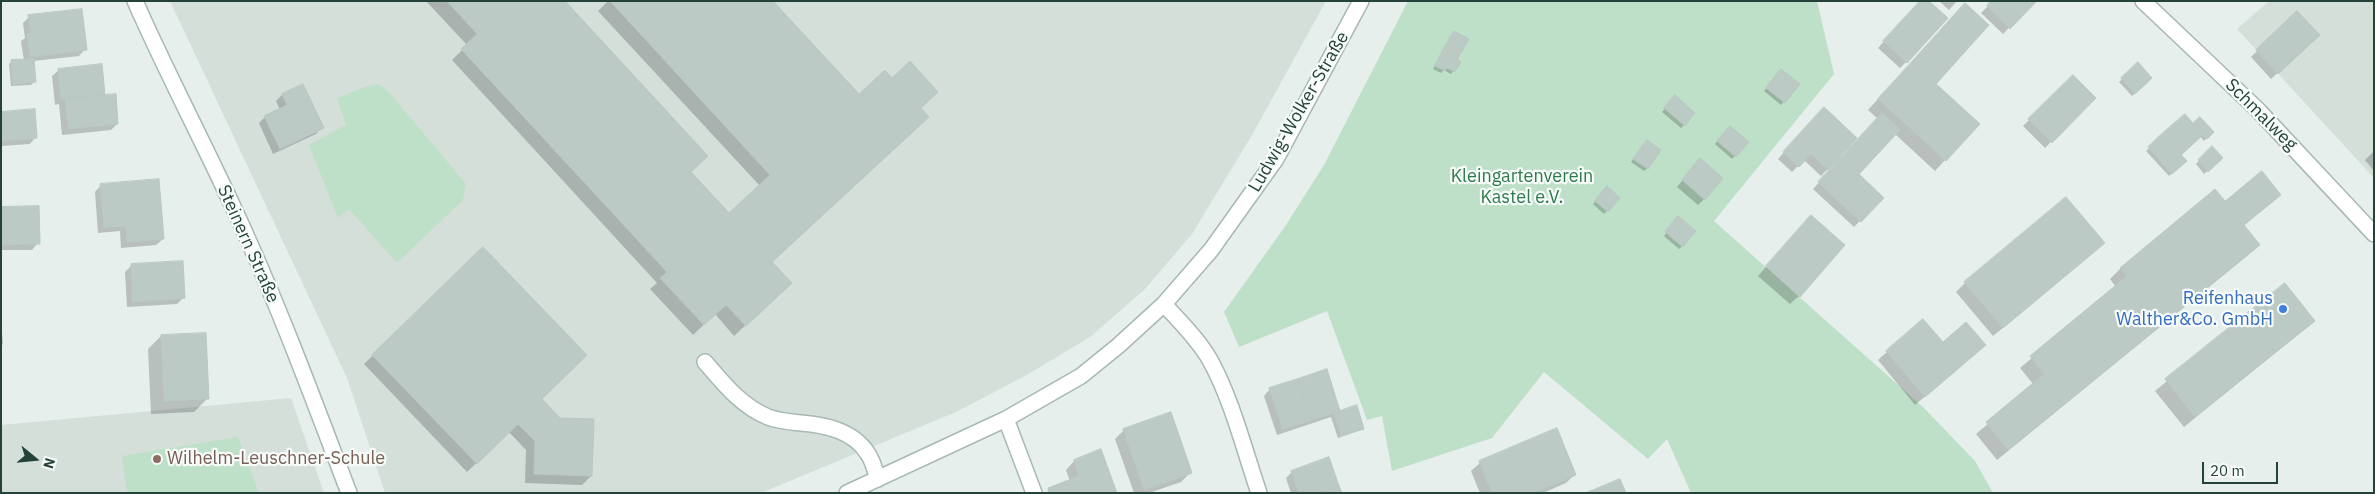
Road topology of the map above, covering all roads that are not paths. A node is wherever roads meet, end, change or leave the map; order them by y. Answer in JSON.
{"nodes":[{"id":1,"x":135,"y":1,"type":"edge"},
{"id":2,"x":1361,"y":1,"type":"edge"},
{"id":3,"x":2143,"y":1,"type":"edge"},
{"id":4,"x":2374,"y":234,"type":"edge"},
{"id":5,"x":1164,"y":304,"type":"junction"},
{"id":6,"x":705,"y":362,"type":"dead end"},
{"id":7,"x":1006,"y":419,"type":"junction"},
{"id":8,"x":878,"y":479,"type":"junction"},
{"id":9,"x":849,"y":492,"type":"edge"},
{"id":10,"x":349,"y":493,"type":"edge"},
{"id":11,"x":1034,"y":493,"type":"edge"},
{"id":12,"x":1258,"y":493,"type":"edge"}],
"edges":[{"from":1,"to":10,"type":"street","name":"Steinern Straße"},
{"from":2,"to":5,"type":"street","name":"Ludwig-Wolker-Straße"},
{"from":3,"to":4,"type":"street","name":"Schmalweg"},
{"from":5,"to":7,"type":"street","name":"Ludwig-Wolker-Straße"},
{"from":5,"to":12,"type":"street"},
{"from":6,"to":8,"type":"street"},
{"from":7,"to":8,"type":"street","name":"Ludwig-Wolker-Straße"},
{"from":7,"to":11,"type":"street"},
{"from":8,"to":9,"type":"street","name":"Ludwig-Wolker-Straße"}]}
